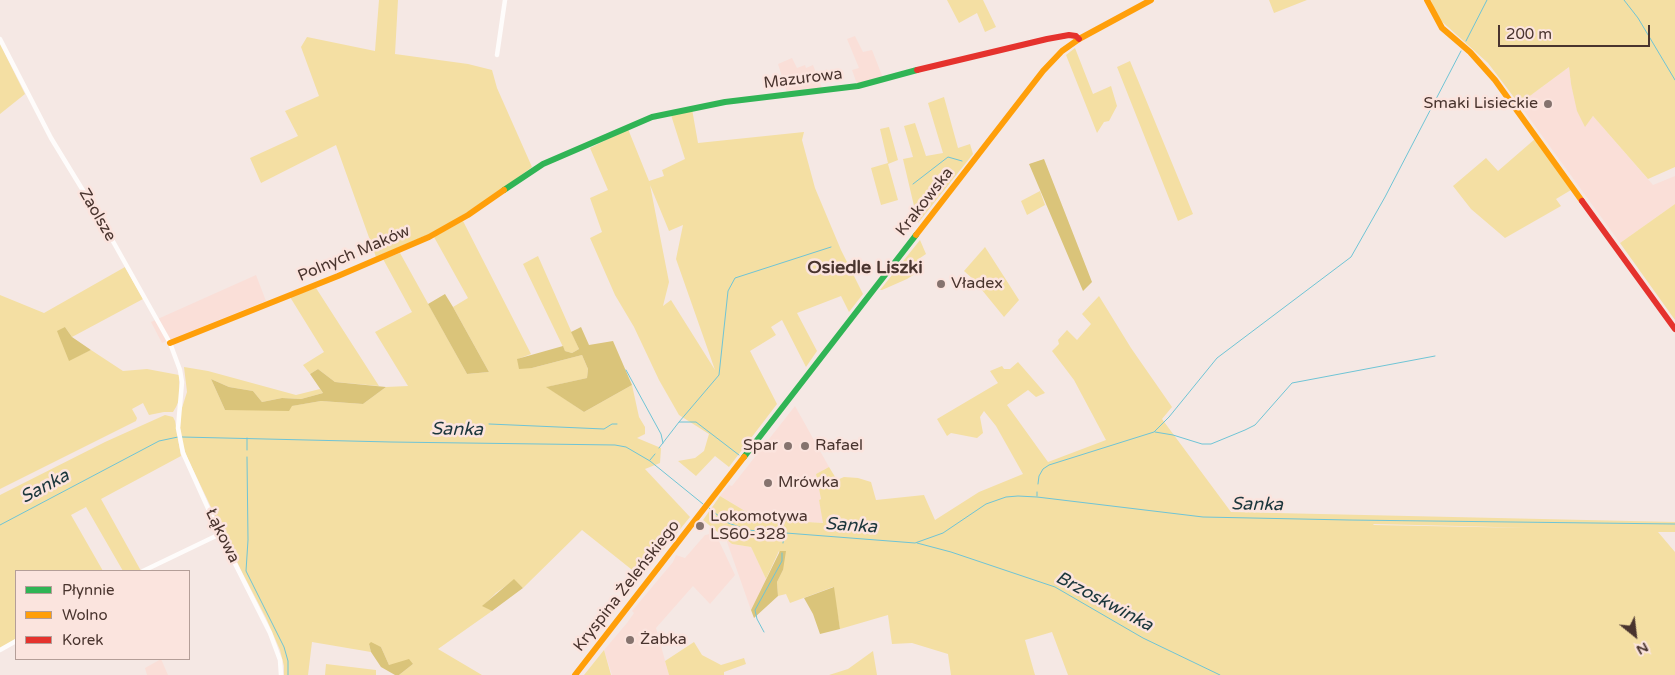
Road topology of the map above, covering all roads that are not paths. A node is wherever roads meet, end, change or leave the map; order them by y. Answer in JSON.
{"nodes":[{"id":1,"x":505,"y":0,"type":"edge"},
{"id":2,"x":1151,"y":0,"type":"edge"},
{"id":3,"x":1427,"y":0,"type":"edge"},
{"id":4,"x":0,"y":39,"type":"edge"},
{"id":5,"x":1079,"y":39,"type":"junction"},
{"id":6,"x":497,"y":56,"type":"dead end"},
{"id":7,"x":537,"y":168,"type":"joint"},
{"id":8,"x":1675,"y":329,"type":"edge"},
{"id":9,"x":170,"y":343,"type":"junction"},
{"id":10,"x":182,"y":394,"type":"joint"},
{"id":11,"x":700,"y":513,"type":"joint"},
{"id":12,"x":220,"y":534,"type":"junction"},
{"id":13,"x":146,"y":570,"type":"edge"},
{"id":14,"x":15,"y":642,"type":"edge"},
{"id":15,"x":0,"y":650,"type":"edge"},
{"id":16,"x":281,"y":675,"type":"edge"},
{"id":17,"x":575,"y":675,"type":"edge"}],
"edges":[{"from":1,"to":6,"type":"street"},
{"from":2,"to":5,"type":"street","name":"Krakowska"},
{"from":3,"to":8,"type":"street"},
{"from":4,"to":9,"type":"street","name":"Zaolsze"},
{"from":5,"to":7,"type":"street","name":"Mazurowa"},
{"from":5,"to":11,"type":"street","name":"Krakowska"},
{"from":7,"to":9,"type":"street","name":"Polnych Maków"},
{"from":9,"to":10,"type":"street","name":"Zaolsze"},
{"from":10,"to":12,"type":"street","name":"Łąkowa"},
{"from":11,"to":17,"type":"street","name":"Kryspina Żeleńskiego"},
{"from":12,"to":13,"type":"street"},
{"from":12,"to":16,"type":"street","name":"Łąkowa"},
{"from":14,"to":15,"type":"street"}]}
